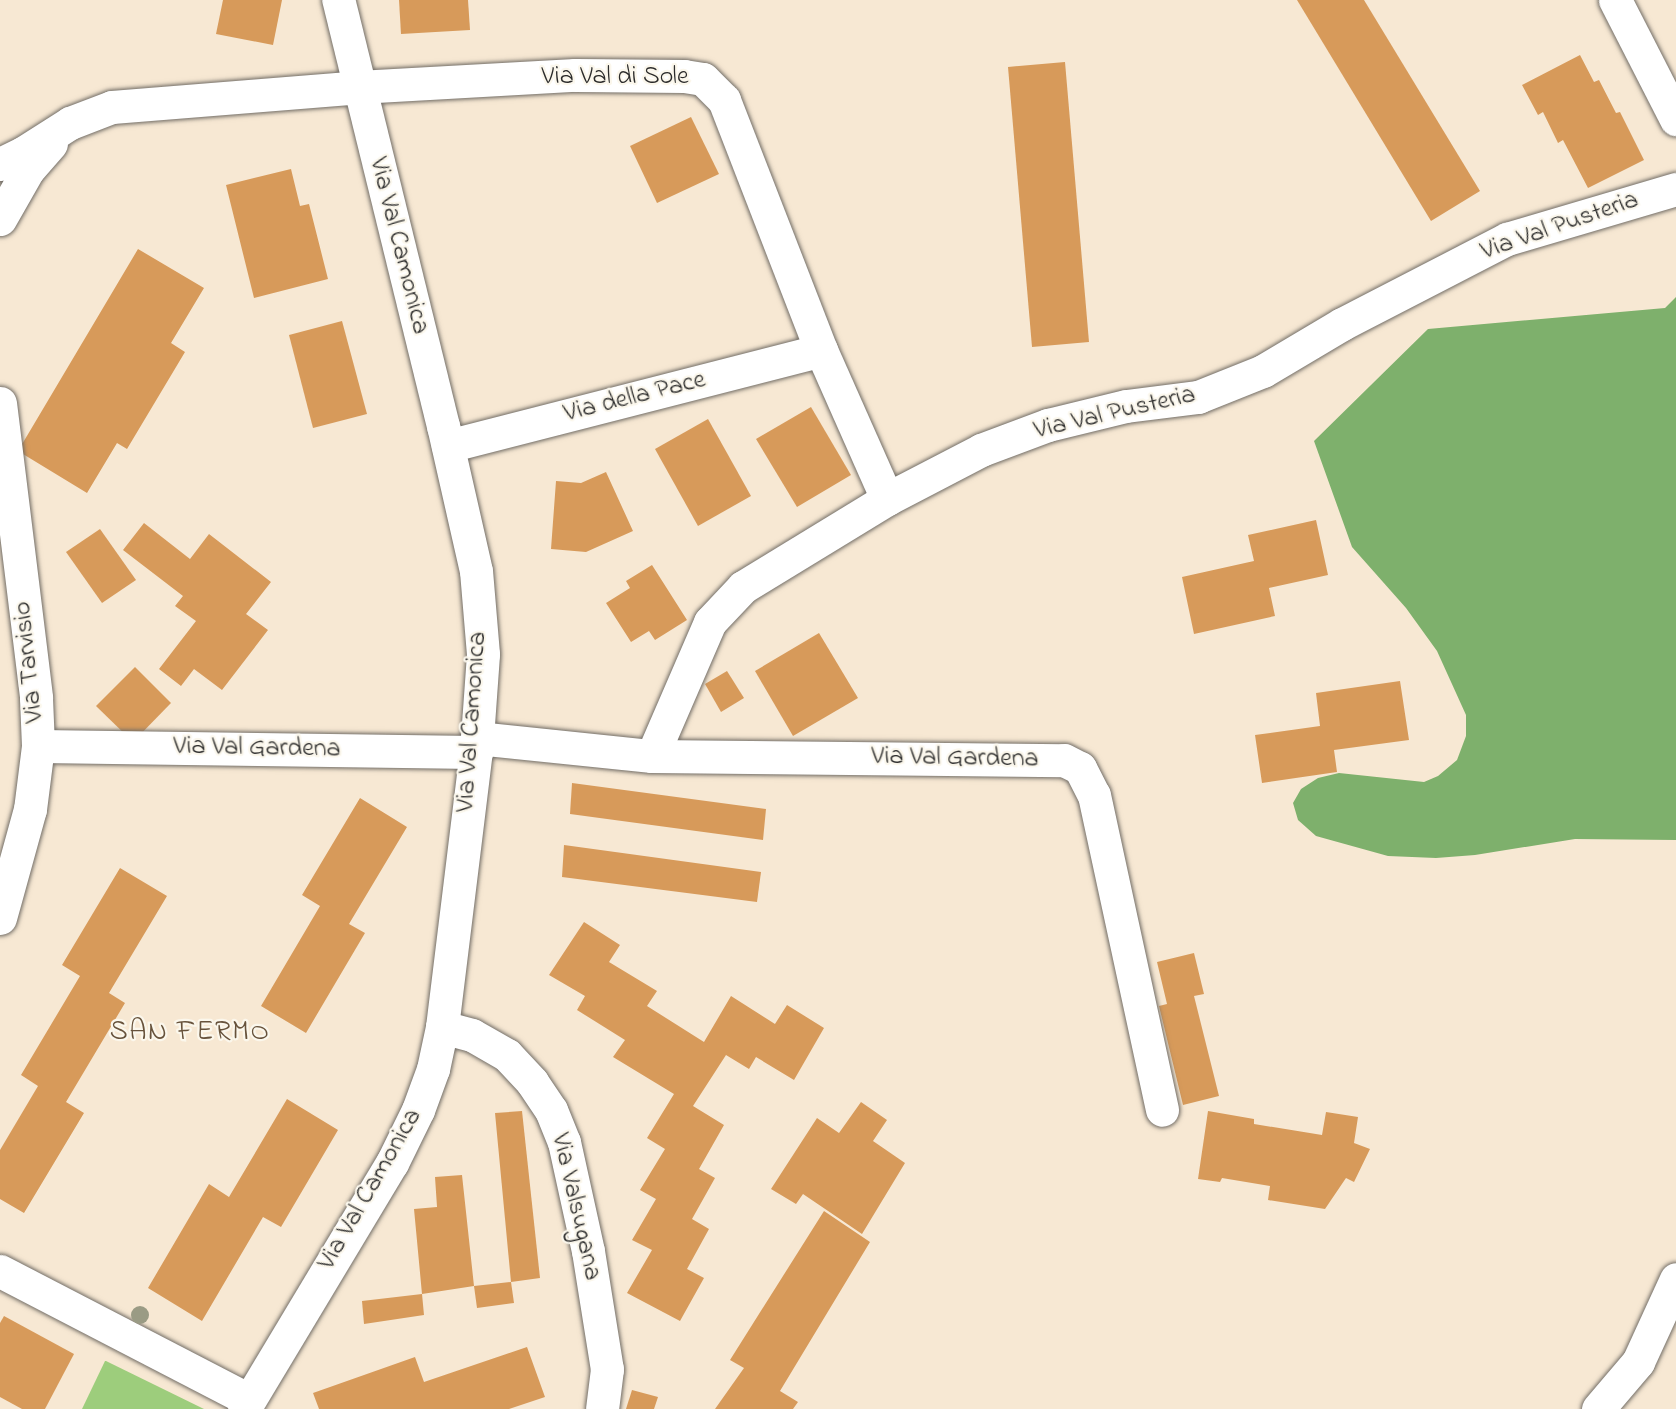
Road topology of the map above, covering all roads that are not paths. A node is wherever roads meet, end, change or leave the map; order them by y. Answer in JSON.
{"nodes":[{"id":1,"x":338,"y":0,"type":"edge"},
{"id":2,"x":1615,"y":0,"type":"edge"},
{"id":3,"x":358,"y":87,"type":"junction"},
{"id":4,"x":1676,"y":119,"type":"edge"},
{"id":5,"x":70,"y":123,"type":"junction"},
{"id":6,"x":0,"y":164,"type":"edge"},
{"id":7,"x":1676,"y":189,"type":"edge"},
{"id":8,"x":0,"y":219,"type":"edge"},
{"id":9,"x":821,"y":350,"type":"junction"},
{"id":10,"x":0,"y":403,"type":"edge"},
{"id":11,"x":448,"y":446,"type":"junction"},
{"id":12,"x":887,"y":499,"type":"junction"},
{"id":13,"x":476,"y":745,"type":"junction"},
{"id":14,"x":38,"y":746,"type":"junction"},
{"id":15,"x":652,"y":756,"type":"junction"},
{"id":16,"x":0,"y":918,"type":"edge"},
{"id":17,"x":442,"y":1027,"type":"junction"},
{"id":18,"x":1162,"y":1110,"type":"dead end"},
{"id":19,"x":0,"y":1270,"type":"edge"},
{"id":20,"x":1676,"y":1279,"type":"edge"},
{"id":21,"x":246,"y":1405,"type":"edge"},
{"id":22,"x":602,"y":1409,"type":"edge"},
{"id":23,"x":1598,"y":1409,"type":"edge"}],
"edges":[{"from":1,"to":3,"type":"street","name":"Via Val Camonica"},
{"from":2,"to":4,"type":"street"},
{"from":3,"to":5,"type":"street","name":"Via Val di Sole"},
{"from":3,"to":9,"type":"street","name":"Via Val di Sole"},
{"from":3,"to":11,"type":"street","name":"Via Val Camonica"},
{"from":5,"to":6,"type":"street","name":"Via Val di Sole"},
{"from":5,"to":8,"type":"street","name":"Via Val di Sole"},
{"from":7,"to":12,"type":"street","name":"Via Val Pusteria"},
{"from":9,"to":11,"type":"street","name":"Via della Pace"},
{"from":9,"to":12,"type":"street","name":"Via Val di Sole"},
{"from":10,"to":14,"type":"street","name":"Via Tarvisio"},
{"from":11,"to":13,"type":"street","name":"Via Val Camonica"},
{"from":12,"to":15,"type":"street","name":"Via Val Pusteria"},
{"from":13,"to":14,"type":"street","name":"Via Val Gardena"},
{"from":13,"to":15,"type":"street","name":"Via Val Gardena"},
{"from":13,"to":17,"type":"street","name":"Via Val Camonica"},
{"from":14,"to":16,"type":"street","name":"Via Tarvisio"},
{"from":15,"to":18,"type":"street","name":"Via Val Gardena"},
{"from":17,"to":21,"type":"street","name":"Via Val Camonica"},
{"from":17,"to":22,"type":"street","name":"Via Valsugana"},
{"from":19,"to":21,"type":"street"},
{"from":20,"to":23,"type":"street"}]}
